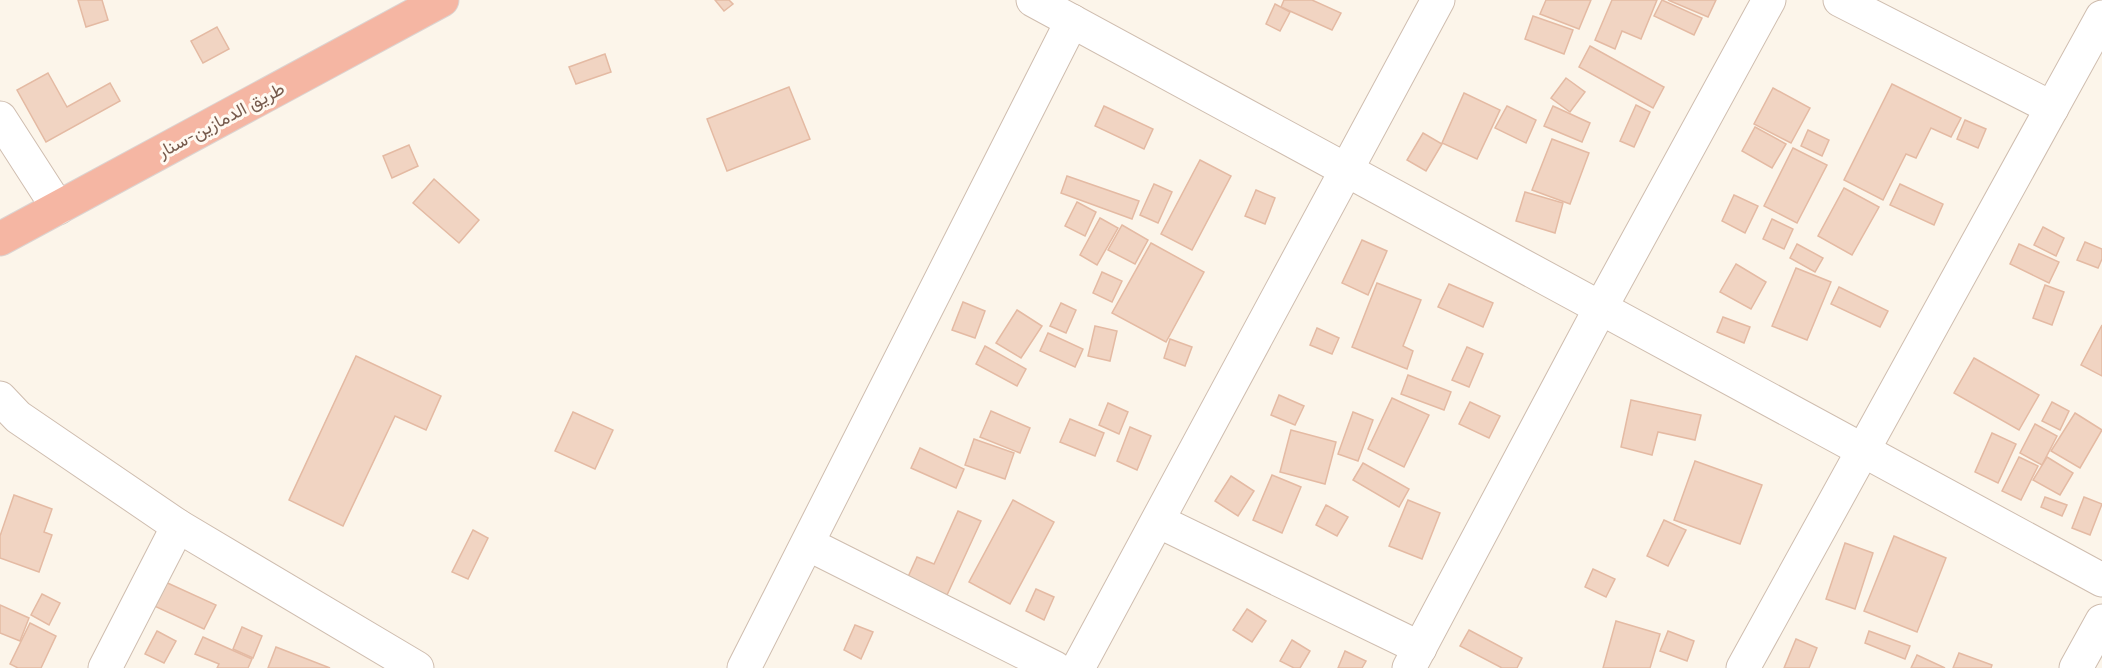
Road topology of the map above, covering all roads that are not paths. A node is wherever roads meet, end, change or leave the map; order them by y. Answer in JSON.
{"nodes":[{"id":1,"x":442,"y":0,"type":"edge"},
{"id":2,"x":1033,"y":0,"type":"edge"},
{"id":3,"x":1438,"y":0,"type":"edge"},
{"id":4,"x":1769,"y":0,"type":"edge"},
{"id":5,"x":1840,"y":0,"type":"edge"},
{"id":6,"x":2102,"y":17,"type":"edge"},
{"id":7,"x":1072,"y":21,"type":"junction"},
{"id":8,"x":2052,"y":108,"type":"junction"},
{"id":9,"x":0,"y":118,"type":"edge"},
{"id":10,"x":1345,"y":170,"type":"junction"},
{"id":11,"x":58,"y":208,"type":"junction"},
{"id":12,"x":0,"y":239,"type":"edge"},
{"id":13,"x":1600,"y":309,"type":"junction"},
{"id":14,"x":0,"y":398,"type":"edge"},
{"id":15,"x":1862,"y":451,"type":"junction"},
{"id":16,"x":1158,"y":520,"type":"junction"},
{"id":17,"x":178,"y":526,"type":"junction"},
{"id":18,"x":807,"y":544,"type":"junction"},
{"id":19,"x":2102,"y":580,"type":"edge"},
{"id":20,"x":2102,"y":621,"type":"edge"},
{"id":21,"x":1414,"y":658,"type":"edge"},
{"id":22,"x":105,"y":668,"type":"edge"},
{"id":23,"x":417,"y":668,"type":"edge"},
{"id":24,"x":744,"y":668,"type":"edge"},
{"id":25,"x":1055,"y":668,"type":"edge"},
{"id":26,"x":1078,"y":668,"type":"edge"},
{"id":27,"x":1743,"y":668,"type":"edge"},
{"id":28,"x":2076,"y":668,"type":"edge"}],
"edges":[{"from":1,"to":11,"type":"highway","name":"طريق الدمازين-سنار"},
{"from":2,"to":7,"type":"street"},
{"from":3,"to":10,"type":"street"},
{"from":4,"to":13,"type":"street"},
{"from":5,"to":8,"type":"street"},
{"from":6,"to":8,"type":"street"},
{"from":7,"to":10,"type":"street"},
{"from":7,"to":18,"type":"street"},
{"from":8,"to":15,"type":"street"},
{"from":9,"to":11,"type":"street"},
{"from":10,"to":13,"type":"street"},
{"from":10,"to":16,"type":"street"},
{"from":11,"to":12,"type":"highway","name":"طريق الدمازين-سنار"},
{"from":13,"to":15,"type":"street"},
{"from":13,"to":21,"type":"street"},
{"from":14,"to":17,"type":"street"},
{"from":15,"to":19,"type":"street"},
{"from":15,"to":27,"type":"street"},
{"from":16,"to":21,"type":"street"},
{"from":16,"to":26,"type":"street"},
{"from":17,"to":22,"type":"street"},
{"from":17,"to":23,"type":"street"},
{"from":18,"to":24,"type":"street"},
{"from":18,"to":25,"type":"street"},
{"from":20,"to":28,"type":"street"}]}
